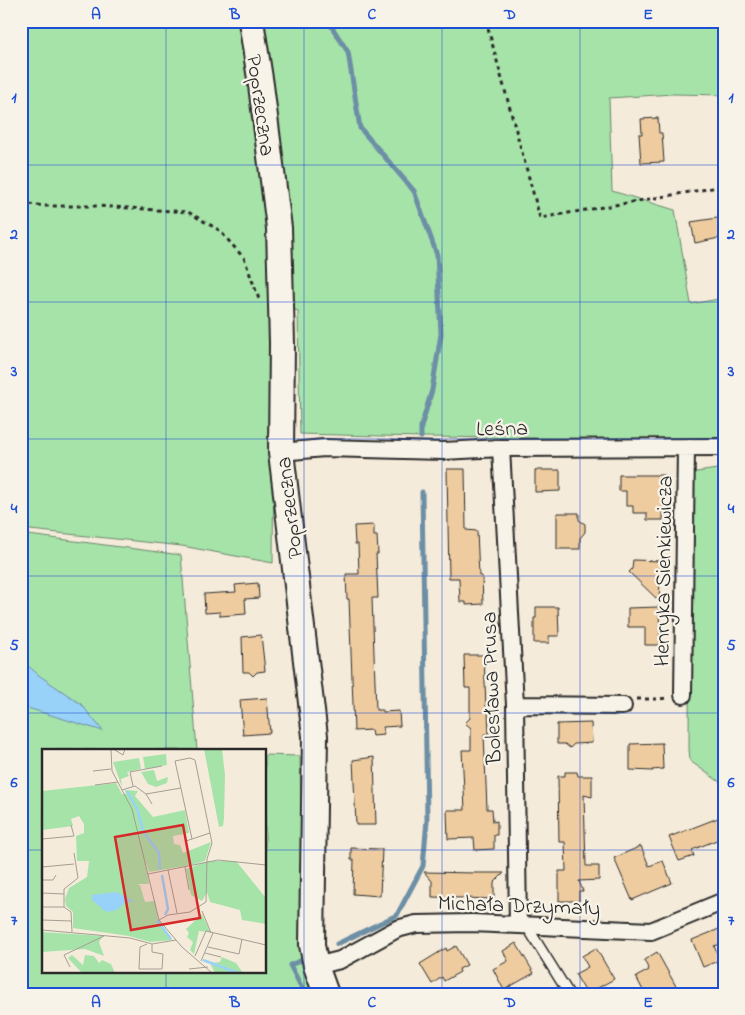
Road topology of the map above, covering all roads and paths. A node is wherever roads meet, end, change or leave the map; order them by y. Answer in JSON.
{"nodes":[{"id":1,"x":250,"y":21,"type":"edge"},
{"id":2,"x":486,"y":21,"type":"edge"},
{"id":3,"x":724,"y":186,"type":"edge"},
{"id":4,"x":21,"y":203,"type":"edge"},
{"id":5,"x":260,"y":302,"type":"dead end"},
{"id":6,"x":724,"y":447,"type":"edge"},
{"id":7,"x":501,"y":448,"type":"junction"},
{"id":8,"x":686,"y":448,"type":"junction"},
{"id":9,"x":281,"y":452,"type":"junction"},
{"id":10,"x":683,"y":696,"type":"joint"},
{"id":11,"x":514,"y":705,"type":"junction"},
{"id":12,"x":623,"y":706,"type":"joint"},
{"id":13,"x":724,"y":902,"type":"edge"},
{"id":14,"x":522,"y":925,"type":"junction"},
{"id":15,"x":316,"y":966,"type":"junction"},
{"id":16,"x":326,"y":994,"type":"edge"},
{"id":17,"x":568,"y":994,"type":"edge"}],
"edges":[{"from":1,"to":9,"type":"street","name":"Poprzeczna"},
{"from":2,"to":3,"type":"path"},
{"from":4,"to":5,"type":"path"},
{"from":6,"to":8,"type":"street","name":"Leśna"},
{"from":7,"to":8,"type":"street","name":"Leśna"},
{"from":7,"to":9,"type":"street","name":"Leśna"},
{"from":7,"to":11,"type":"street","name":"Bolesława Prusa"},
{"from":8,"to":10,"type":"street","name":"Henryka Sienkiewicza"},
{"from":9,"to":15,"type":"street","name":"Poprzeczna"},
{"from":10,"to":12,"type":"path"},
{"from":11,"to":12,"type":"street"},
{"from":11,"to":14,"type":"street","name":"Bolesława Prusa"},
{"from":13,"to":14,"type":"street","name":"Michała Drzymały"},
{"from":14,"to":15,"type":"street","name":"Michała Drzymały"},
{"from":14,"to":17,"type":"lane"},
{"from":15,"to":16,"type":"street","name":"Poprzeczna"}]}
